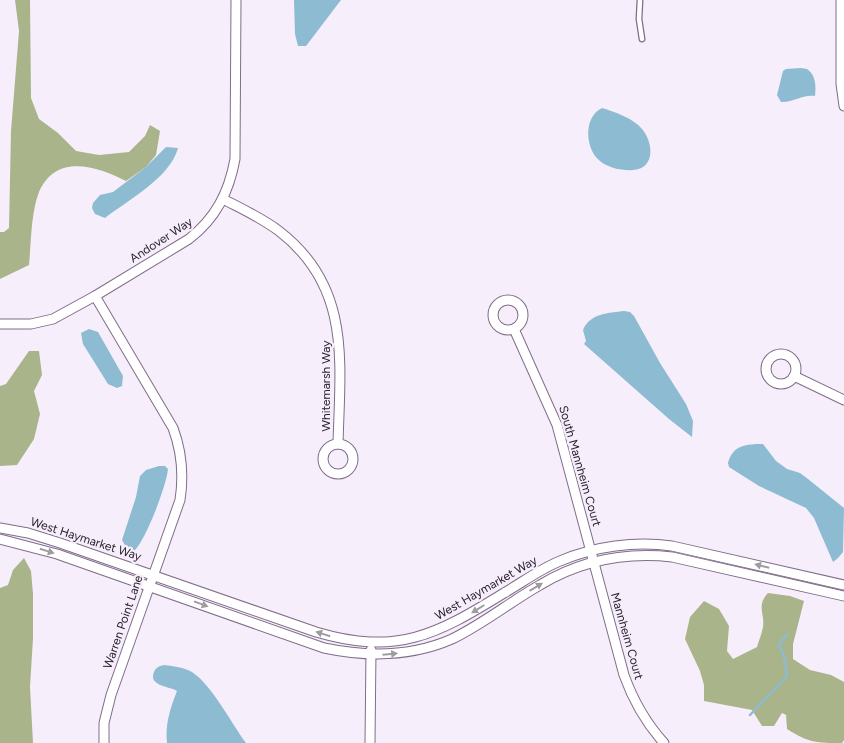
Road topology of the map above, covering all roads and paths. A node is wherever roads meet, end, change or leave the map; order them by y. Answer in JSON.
{"nodes":[{"id":1,"x":236,"y":0,"type":"edge"},
{"id":2,"x":640,"y":0,"type":"edge"},
{"id":3,"x":842,"y":0,"type":"edge"},
{"id":4,"x":642,"y":39,"type":"dead end"},
{"id":5,"x":844,"y":106,"type":"edge"},
{"id":6,"x":223,"y":199,"type":"junction"},
{"id":7,"x":95,"y":296,"type":"junction"},
{"id":8,"x":0,"y":324,"type":"edge"},
{"id":9,"x":514,"y":329,"type":"dead end"},
{"id":10,"x":794,"y":376,"type":"dead end"},
{"id":11,"x":844,"y":400,"type":"edge"},
{"id":12,"x":338,"y":444,"type":"dead end"},
{"id":13,"x":0,"y":528,"type":"edge"},
{"id":14,"x":0,"y":540,"type":"edge"},
{"id":15,"x":593,"y":556,"type":"junction"},
{"id":16,"x":788,"y":572,"type":"junction"},
{"id":17,"x":153,"y":575,"type":"junction"},
{"id":18,"x":785,"y":583,"type":"junction"},
{"id":19,"x":844,"y":584,"type":"edge"},
{"id":20,"x":149,"y":586,"type":"junction"},
{"id":21,"x":844,"y":596,"type":"edge"},
{"id":22,"x":371,"y":643,"type":"junction"},
{"id":23,"x":371,"y":655,"type":"junction"},
{"id":24,"x":104,"y":743,"type":"edge"},
{"id":25,"x":370,"y":743,"type":"edge"},
{"id":26,"x":664,"y":743,"type":"edge"}],
"edges":[{"from":1,"to":6,"type":"street","name":"Andover Way"},
{"from":2,"to":4,"type":"lane"},
{"from":3,"to":5,"type":"street"},
{"from":6,"to":7,"type":"street","name":"Andover Way"},
{"from":6,"to":12,"type":"street","name":"Whitemarsh Way"},
{"from":7,"to":8,"type":"street","name":"Andover Way"},
{"from":7,"to":17,"type":"street","name":"Warren Point Lane"},
{"from":9,"to":15,"type":"street","name":"South Mannheim Court"},
{"from":10,"to":11,"type":"street"},
{"from":13,"to":17,"type":"street","name":"West Haymarket Way"},
{"from":14,"to":20,"type":"street","name":"West Haymarket Way","one_way":true},
{"from":16,"to":15,"type":"street","name":"West Haymarket Way","one_way":true},
{"from":15,"to":18,"type":"street","name":"West Haymarket Way"},
{"from":15,"to":22,"type":"street","name":"West Haymarket Way","one_way":true},
{"from":23,"to":15,"type":"street","name":"West Haymarket Way","one_way":true},
{"from":15,"to":26,"type":"street","name":"Mannheim Court"},
{"from":16,"to":18,"type":"street"},
{"from":16,"to":19,"type":"street","name":"West Haymarket Way"},
{"from":17,"to":20,"type":"street","name":"Warren Point Lane"},
{"from":22,"to":17,"type":"street","name":"West Haymarket Way","one_way":true},
{"from":18,"to":21,"type":"street","name":"West Haymarket Way"},
{"from":20,"to":23,"type":"street","name":"West Haymarket Way","one_way":true},
{"from":20,"to":24,"type":"street","name":"Warren Point Lane"},
{"from":22,"to":23,"type":"street"},
{"from":23,"to":25,"type":"street"}]}
